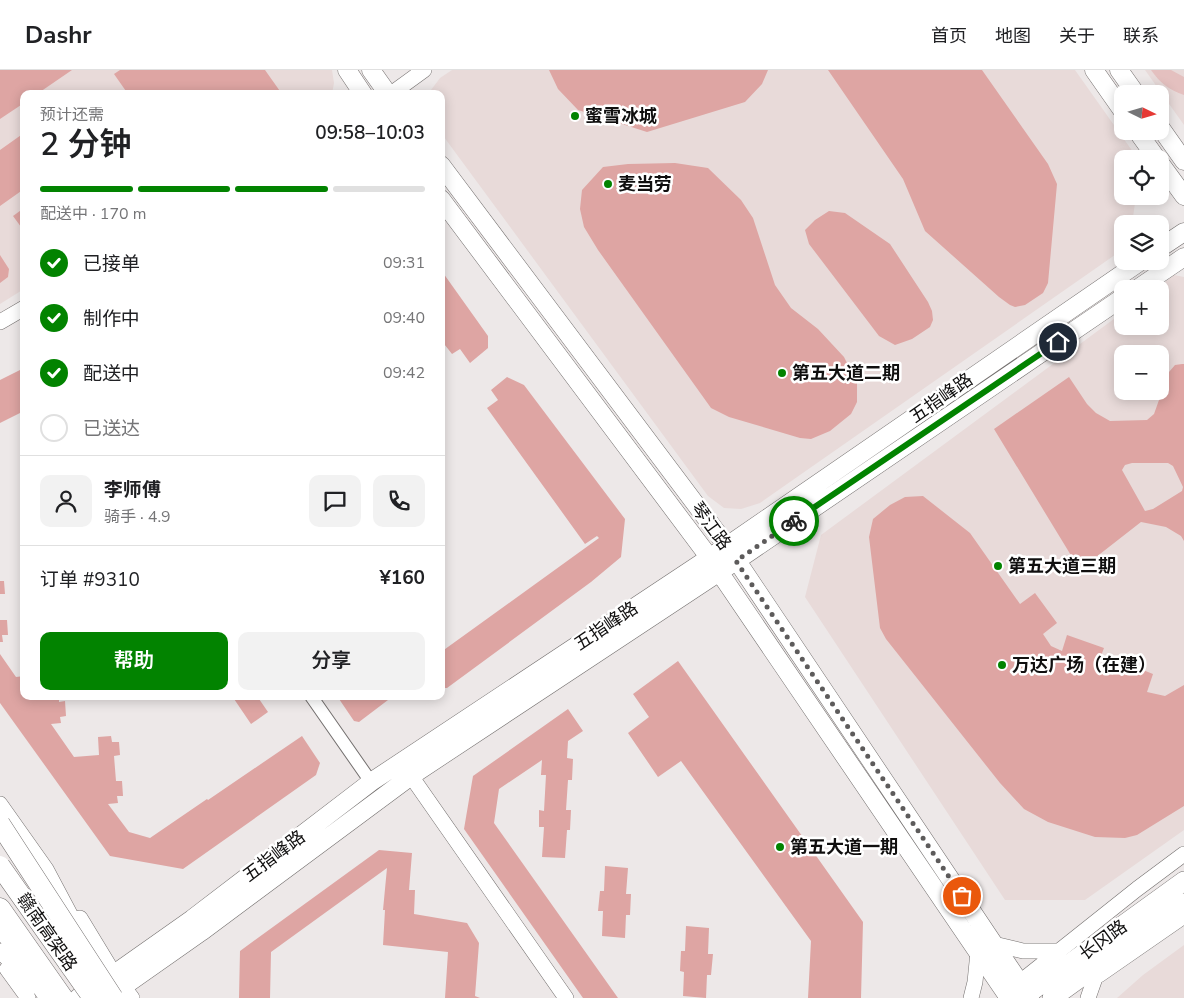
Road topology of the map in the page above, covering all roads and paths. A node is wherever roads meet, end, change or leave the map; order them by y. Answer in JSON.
{"nodes":[{"id":1,"x":347,"y":70,"type":"edge"},
{"id":2,"x":371,"y":70,"type":"edge"},
{"id":3,"x":424,"y":70,"type":"edge"},
{"id":4,"x":1094,"y":70,"type":"edge"},
{"id":5,"x":1119,"y":70,"type":"edge"},
{"id":6,"x":1130,"y":85,"type":"edge"},
{"id":7,"x":360,"y":90,"type":"edge"},
{"id":8,"x":386,"y":90,"type":"edge"},
{"id":9,"x":395,"y":90,"type":"edge"},
{"id":10,"x":1114,"y":99,"type":"edge"},
{"id":11,"x":1169,"y":140,"type":"edge"},
{"id":12,"x":1184,"y":161,"type":"edge"},
{"id":13,"x":445,"y":170,"type":"edge"},
{"id":14,"x":1169,"y":175,"type":"edge"},
{"id":15,"x":1184,"y":196,"type":"edge"},
{"id":16,"x":445,"y":203,"type":"edge"},
{"id":17,"x":1184,"y":232,"type":"edge"},
{"id":18,"x":1169,"y":242,"type":"edge"},
{"id":19,"x":1184,"y":257,"type":"edge"},
{"id":20,"x":1128,"y":270,"type":"edge"},
{"id":21,"x":1150,"y":280,"type":"edge"},
{"id":22,"x":1114,"y":303,"type":"edge"},
{"id":23,"x":20,"y":310,"type":"edge"},
{"id":24,"x":0,"y":322,"type":"edge"},
{"id":25,"x":731,"y":554,"type":"junction"},
{"id":26,"x":709,"y":557,"type":"junction"},
{"id":27,"x":719,"y":572,"type":"junction"},
{"id":28,"x":314,"y":700,"type":"edge"},
{"id":29,"x":411,"y":776,"type":"junction"},
{"id":30,"x":371,"y":782,"type":"junction"},
{"id":31,"x":0,"y":804,"type":"edge"},
{"id":32,"x":0,"y":826,"type":"edge"},
{"id":33,"x":1184,"y":854,"type":"edge"},
{"id":34,"x":0,"y":866,"type":"edge"},
{"id":35,"x":1184,"y":881,"type":"edge"},
{"id":36,"x":1184,"y":903,"type":"edge"},
{"id":37,"x":0,"y":908,"type":"edge"},
{"id":38,"x":1184,"y":916,"type":"edge"},
{"id":39,"x":0,"y":924,"type":"edge"},
{"id":40,"x":994,"y":944,"type":"junction"},
{"id":41,"x":0,"y":951,"type":"edge"},
{"id":42,"x":1060,"y":951,"type":"junction"},
{"id":43,"x":978,"y":952,"type":"junction"},
{"id":44,"x":0,"y":960,"type":"edge"},
{"id":45,"x":1095,"y":978,"type":"junction"},
{"id":46,"x":116,"y":992,"type":"edge"},
{"id":47,"x":1016,"y":995,"type":"edge"},
{"id":48,"x":28,"y":998,"type":"edge"},
{"id":49,"x":47,"y":998,"type":"edge"},
{"id":50,"x":63,"y":998,"type":"edge"},
{"id":51,"x":78,"y":998,"type":"edge"},
{"id":52,"x":93,"y":998,"type":"edge"},
{"id":53,"x":566,"y":998,"type":"edge"},
{"id":54,"x":971,"y":998,"type":"edge"},
{"id":55,"x":1052,"y":998,"type":"edge"},
{"id":56,"x":1067,"y":998,"type":"edge"},
{"id":57,"x":1088,"y":998,"type":"edge"}],
"edges":[{"from":1,"to":7,"type":"main road"},
{"from":2,"to":8,"type":"main road"},
{"from":3,"to":9,"type":"street"},
{"from":4,"to":10,"type":"main road"},
{"from":5,"to":6,"type":"main road"},
{"from":11,"to":12,"type":"main road"},
{"from":13,"to":25,"type":"main road","name":"琴江路"},
{"from":14,"to":15,"type":"main road"},
{"from":16,"to":26,"type":"main road","name":"琴江路"},
{"from":17,"to":18,"type":"main road"},
{"from":19,"to":21,"type":"main road"},
{"from":20,"to":25,"type":"main road","name":"五指峰路"},
{"from":22,"to":25,"type":"main road","name":"五指峰路"},
{"from":23,"to":24,"type":"street"},
{"from":25,"to":26,"type":"main road","name":"五指峰路"},
{"from":25,"to":27,"type":"main road","name":"五指峰路"},
{"from":25,"to":40,"type":"main road","name":"琴江路"},
{"from":26,"to":27,"type":"main road","name":"琴江路"},
{"from":26,"to":30,"type":"main road","name":"五指峰路"},
{"from":27,"to":29,"type":"main road","name":"五指峰路"},
{"from":27,"to":43,"type":"main road","name":"琴江路"},
{"from":28,"to":30,"type":"street"},
{"from":29,"to":46,"type":"main road","name":"五指峰路"},
{"from":29,"to":53,"type":"street"},
{"from":30,"to":46,"type":"main road","name":"五指峰路"},
{"from":31,"to":46,"type":"street"},
{"from":32,"to":46,"type":"highway","bridge":true},
{"from":33,"to":42,"type":"street"},
{"from":34,"to":52,"type":"highway","name":"赣南高架路","bridge":true},
{"from":35,"to":47,"type":"main road","name":"长冈路"},
{"from":36,"to":55,"type":"main road","name":"长冈路"},
{"from":37,"to":50,"type":"highway","name":"赣南高架路"},
{"from":38,"to":45,"type":"street"},
{"from":39,"to":49,"type":"main road"},
{"from":40,"to":42,"type":"street"},
{"from":40,"to":47,"type":"main road","name":"琴江路"},
{"from":41,"to":49,"type":"street"},
{"from":42,"to":47,"type":"street"},
{"from":43,"to":47,"type":"main road","name":"琴江路"},
{"from":43,"to":54,"type":"street"},
{"from":44,"to":48,"type":"street"},
{"from":45,"to":56,"type":"street"},
{"from":45,"to":57,"type":"street"},
{"from":46,"to":51,"type":"main road","name":"五指峰路"}]}
